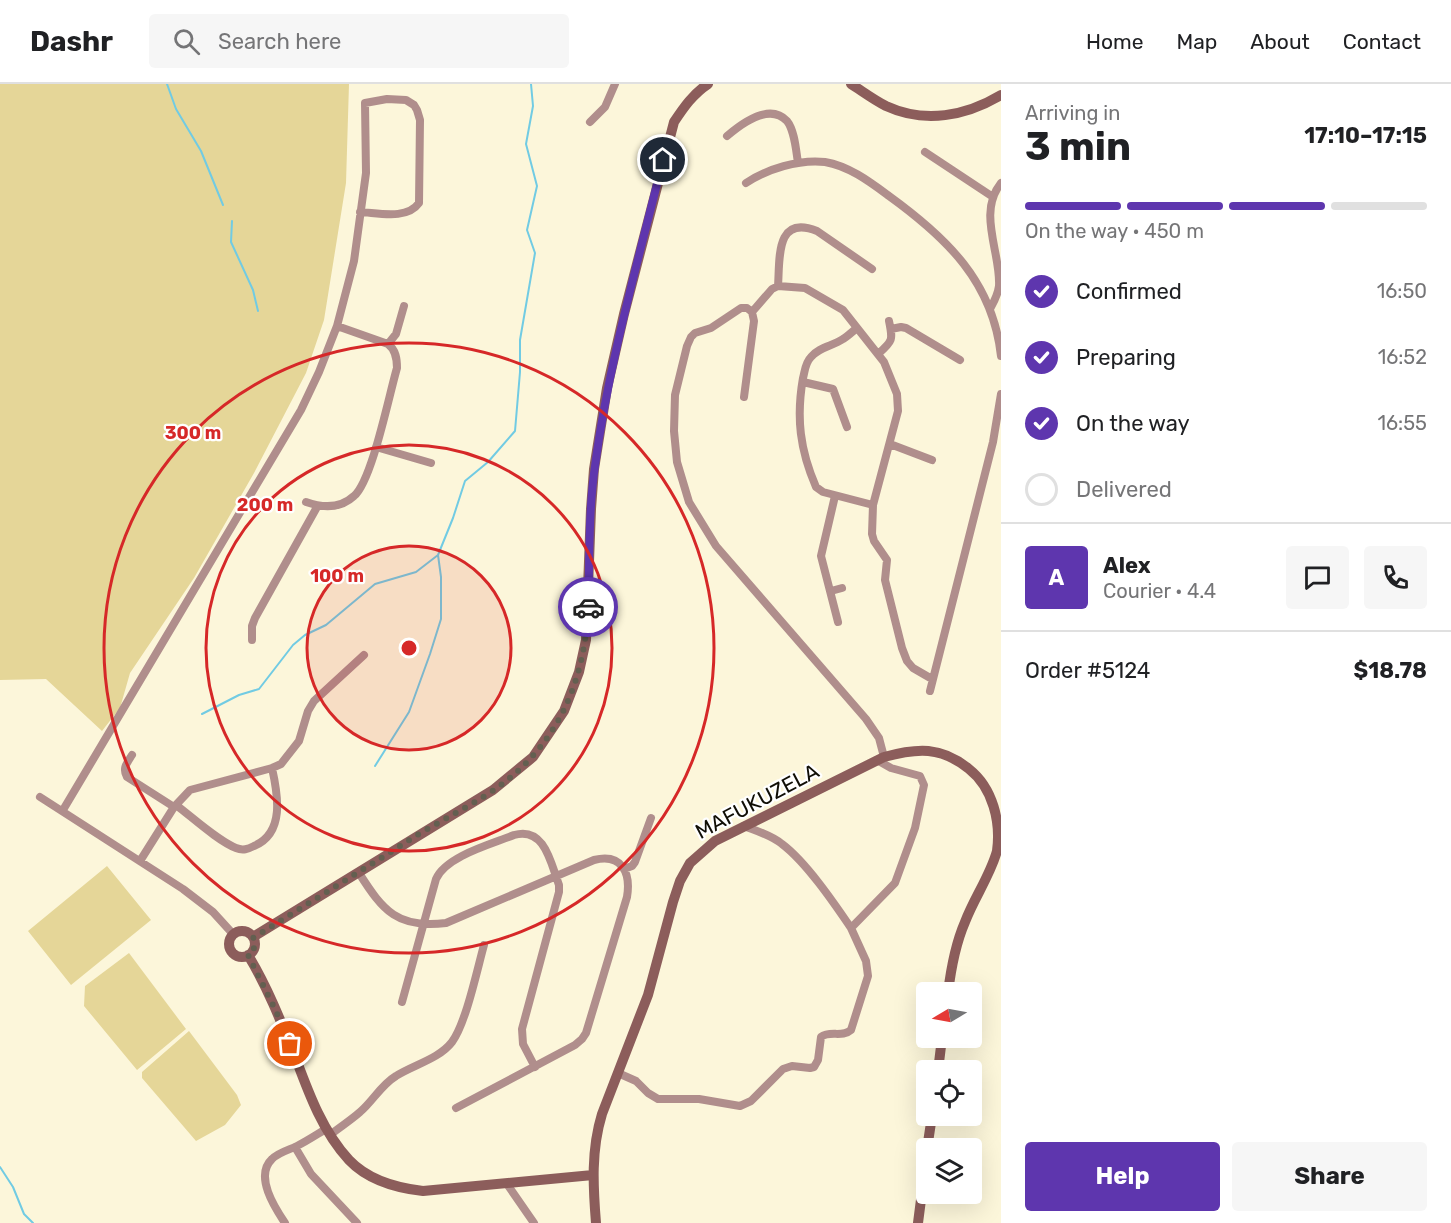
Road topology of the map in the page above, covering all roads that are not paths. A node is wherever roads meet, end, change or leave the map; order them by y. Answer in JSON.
{"nodes":[{"id":1,"x":615,"y":84,"type":"edge"},
{"id":2,"x":708,"y":84,"type":"edge"},
{"id":3,"x":851,"y":84,"type":"edge"},
{"id":4,"x":1001,"y":94,"type":"edge"},
{"id":5,"x":590,"y":122,"type":"dead end"},
{"id":6,"x":727,"y":136,"type":"dead end"},
{"id":7,"x":926,"y":152,"type":"dead end"},
{"id":8,"x":798,"y":163,"type":"junction"},
{"id":9,"x":746,"y":183,"type":"dead end"},
{"id":10,"x":1001,"y":183,"type":"edge"},
{"id":11,"x":993,"y":197,"type":"junction"},
{"id":12,"x":360,"y":212,"type":"junction"},
{"id":13,"x":872,"y":269,"type":"dead end"},
{"id":14,"x":778,"y":286,"type":"junction"},
{"id":15,"x":404,"y":306,"type":"dead end"},
{"id":16,"x":990,"y":309,"type":"junction"},
{"id":17,"x":752,"y":312,"type":"junction"},
{"id":18,"x":337,"y":326,"type":"junction"},
{"id":19,"x":857,"y":328,"type":"junction"},
{"id":20,"x":388,"y":344,"type":"junction"},
{"id":21,"x":878,"y":354,"type":"junction"},
{"id":22,"x":1001,"y":356,"type":"edge"},
{"id":23,"x":960,"y":360,"type":"dead end"},
{"id":24,"x":803,"y":382,"type":"junction"},
{"id":25,"x":1001,"y":394,"type":"edge"},
{"id":26,"x":744,"y":397,"type":"dead end"},
{"id":27,"x":847,"y":427,"type":"dead end"},
{"id":28,"x":890,"y":444,"type":"junction"},
{"id":29,"x":376,"y":447,"type":"junction"},
{"id":30,"x":933,"y":460,"type":"dead end"},
{"id":31,"x":431,"y":463,"type":"dead end"},
{"id":32,"x":834,"y":496,"type":"junction"},
{"id":33,"x":306,"y":502,"type":"dead end"},
{"id":34,"x":873,"y":506,"type":"junction"},
{"id":35,"x":317,"y":507,"type":"junction"},
{"id":36,"x":842,"y":588,"type":"dead end"},
{"id":37,"x":831,"y":591,"type":"junction"},
{"id":38,"x":838,"y":622,"type":"dead end"},
{"id":39,"x":252,"y":640,"type":"dead end"},
{"id":40,"x":364,"y":655,"type":"dead end"},
{"id":41,"x":932,"y":679,"type":"junction"},
{"id":42,"x":930,"y":691,"type":"dead end"},
{"id":43,"x":132,"y":755,"type":"dead end"},
{"id":44,"x":880,"y":759,"type":"junction"},
{"id":45,"x":272,"y":768,"type":"junction"},
{"id":46,"x":40,"y":797,"type":"dead end"},
{"id":47,"x":175,"y":806,"type":"junction"},
{"id":48,"x":63,"y":810,"type":"junction"},
{"id":49,"x":651,"y":818,"type":"dead end"},
{"id":50,"x":744,"y":826,"type":"junction"},
{"id":51,"x":141,"y":861,"type":"junction"},
{"id":52,"x":624,"y":869,"type":"junction"},
{"id":53,"x":359,"y":873,"type":"junction"},
{"id":54,"x":555,"y":876,"type":"junction"},
{"id":55,"x":423,"y":926,"type":"junction"},
{"id":56,"x":851,"y":928,"type":"junction"},
{"id":57,"x":233,"y":934,"type":"junction"},
{"id":58,"x":253,"y":938,"type":"junction"},
{"id":59,"x":484,"y":945,"type":"dead end"},
{"id":60,"x":248,"y":955,"type":"junction"},
{"id":61,"x":950,"y":982,"type":"edge"},
{"id":62,"x":402,"y":1002,"type":"dead end"},
{"id":63,"x":535,"y":1067,"type":"junction"},
{"id":64,"x":618,"y":1074,"type":"junction"},
{"id":65,"x":456,"y":1108,"type":"dead end"},
{"id":66,"x":328,"y":1132,"type":"junction"},
{"id":67,"x":295,"y":1147,"type":"junction"},
{"id":68,"x":593,"y":1175,"type":"junction"},
{"id":69,"x":507,"y":1184,"type":"junction"},
{"id":70,"x":920,"y":1204,"type":"edge"},
{"id":71,"x":285,"y":1223,"type":"edge"},
{"id":72,"x":357,"y":1223,"type":"edge"},
{"id":73,"x":534,"y":1223,"type":"edge"},
{"id":74,"x":596,"y":1223,"type":"edge"},
{"id":75,"x":918,"y":1223,"type":"edge"}],
"edges":[{"from":1,"to":5,"type":"street"},
{"from":2,"to":53,"type":"street"},
{"from":3,"to":4,"type":"street"},
{"from":6,"to":8,"type":"street"},
{"from":7,"to":11,"type":"street"},
{"from":8,"to":9,"type":"street"},
{"from":8,"to":16,"type":"street"},
{"from":10,"to":11,"type":"street"},
{"from":11,"to":16,"type":"street"},
{"from":12,"to":12,"type":"street"},
{"from":12,"to":18,"type":"street"},
{"from":13,"to":14,"type":"street"},
{"from":14,"to":17,"type":"street"},
{"from":14,"to":19,"type":"street"},
{"from":15,"to":20,"type":"street"},
{"from":16,"to":22,"type":"street"},
{"from":17,"to":26,"type":"street"},
{"from":17,"to":44,"type":"street"},
{"from":18,"to":20,"type":"street"},
{"from":18,"to":48,"type":"street"},
{"from":19,"to":21,"type":"street"},
{"from":19,"to":24,"type":"street"},
{"from":20,"to":29,"type":"street"},
{"from":21,"to":23,"type":"street"},
{"from":21,"to":28,"type":"street"},
{"from":24,"to":27,"type":"street"},
{"from":24,"to":32,"type":"street"},
{"from":25,"to":41,"type":"street"},
{"from":28,"to":30,"type":"street"},
{"from":28,"to":34,"type":"street"},
{"from":29,"to":31,"type":"street"},
{"from":29,"to":35,"type":"street"},
{"from":32,"to":34,"type":"street"},
{"from":32,"to":37,"type":"street"},
{"from":33,"to":35,"type":"street"},
{"from":34,"to":41,"type":"street"},
{"from":35,"to":39,"type":"street"},
{"from":36,"to":37,"type":"street"},
{"from":37,"to":38,"type":"street"},
{"from":40,"to":45,"type":"street"},
{"from":41,"to":42,"type":"street"},
{"from":43,"to":47,"type":"street"},
{"from":44,"to":50,"type":"street","name":"MAFUKUZELA"},
{"from":44,"to":56,"type":"street"},
{"from":44,"to":61,"type":"street","name":"MAFUKUZELA"},
{"from":45,"to":47,"type":"street"},
{"from":45,"to":47,"type":"street"},
{"from":46,"to":48,"type":"street"},
{"from":47,"to":51,"type":"street"},
{"from":48,"to":51,"type":"street"},
{"from":49,"to":52,"type":"street"},
{"from":50,"to":56,"type":"street"},
{"from":50,"to":64,"type":"street","name":"MAFUKUZELA"},
{"from":51,"to":57,"type":"street"},
{"from":52,"to":54,"type":"street"},
{"from":52,"to":63,"type":"street"},
{"from":53,"to":55,"type":"street"},
{"from":53,"to":58,"type":"street"},
{"from":54,"to":55,"type":"street"},
{"from":54,"to":55,"type":"street"},
{"from":54,"to":63,"type":"street"},
{"from":55,"to":62,"type":"street"},
{"from":56,"to":64,"type":"street"},
{"from":57,"to":58,"type":"street"},
{"from":57,"to":60,"type":"street"},
{"from":58,"to":60,"type":"street"},
{"from":59,"to":66,"type":"street"},
{"from":60,"to":66,"type":"street"},
{"from":63,"to":65,"type":"street"},
{"from":64,"to":68,"type":"street","name":"MAFUKUZELA"},
{"from":66,"to":67,"type":"street"},
{"from":66,"to":69,"type":"street"},
{"from":67,"to":71,"type":"street"},
{"from":67,"to":72,"type":"street"},
{"from":68,"to":69,"type":"street"},
{"from":68,"to":74,"type":"street","name":"MAFUKUZELA"},
{"from":69,"to":73,"type":"street"},
{"from":70,"to":75,"type":"street"}]}
